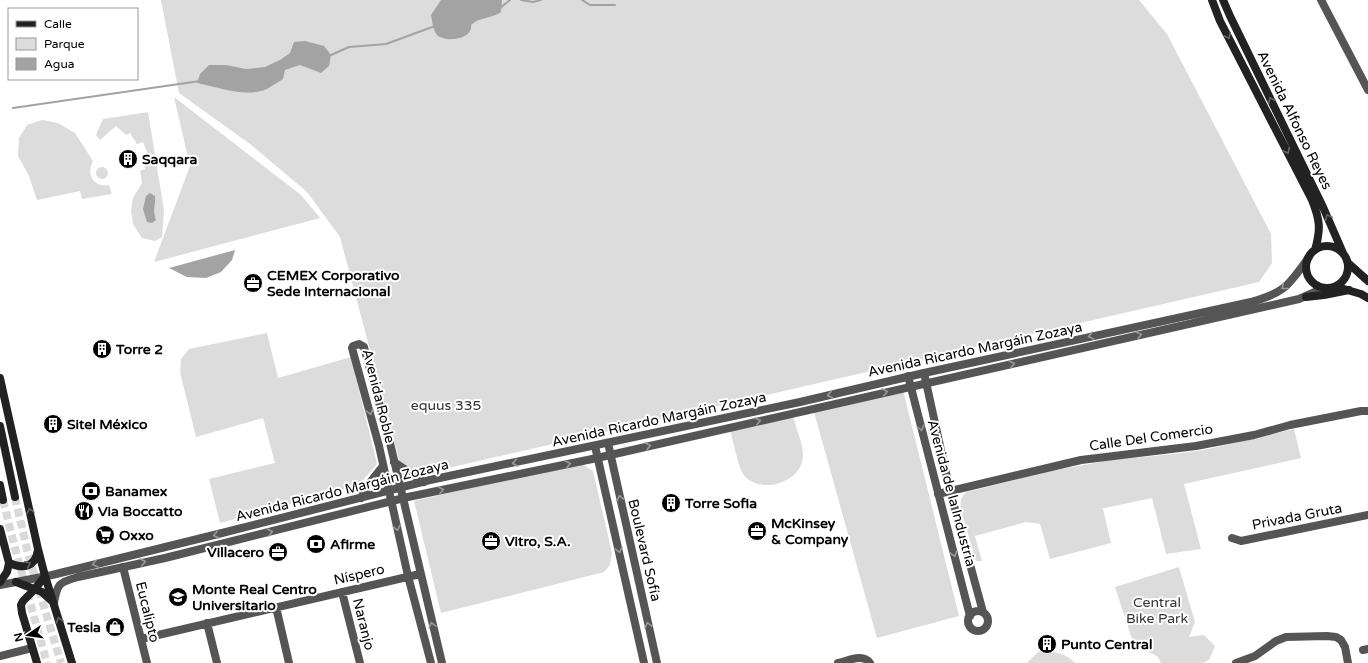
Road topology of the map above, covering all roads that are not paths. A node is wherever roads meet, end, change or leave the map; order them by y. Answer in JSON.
{"nodes":[{"id":1,"x":1212,"y":0,"type":"edge"},
{"id":2,"x":1223,"y":0,"type":"edge"},
{"id":3,"x":1321,"y":0,"type":"edge"},
{"id":4,"x":1368,"y":90,"type":"edge"},
{"id":5,"x":1315,"y":250,"type":"junction"},
{"id":6,"x":1342,"y":253,"type":"junction"},
{"id":7,"x":1308,"y":257,"type":"junction"},
{"id":8,"x":1348,"y":263,"type":"junction"},
{"id":9,"x":1368,"y":281,"type":"edge"},
{"id":10,"x":1324,"y":288,"type":"junction"},
{"id":11,"x":1333,"y":288,"type":"junction"},
{"id":12,"x":1349,"y":290,"type":"junction"},
{"id":13,"x":1306,"y":297,"type":"junction"},
{"id":14,"x":1368,"y":298,"type":"edge"},
{"id":15,"x":924,"y":373,"type":"junction"},
{"id":16,"x":908,"y":376,"type":"junction"},
{"id":17,"x":0,"y":378,"type":"edge"},
{"id":18,"x":926,"y":384,"type":"junction"},
{"id":19,"x":911,"y":387,"type":"junction"},
{"id":20,"x":377,"y":395,"type":"junction"},
{"id":21,"x":366,"y":398,"type":"junction"},
{"id":22,"x":1368,"y":412,"type":"edge"},
{"id":23,"x":0,"y":426,"type":"edge"},
{"id":24,"x":608,"y":443,"type":"junction"},
{"id":25,"x":595,"y":446,"type":"junction"},
{"id":26,"x":610,"y":455,"type":"junction"},
{"id":27,"x":597,"y":458,"type":"junction"},
{"id":28,"x":394,"y":462,"type":"junction"},
{"id":29,"x":383,"y":466,"type":"junction"},
{"id":30,"x":424,"y":482,"type":"junction"},
{"id":31,"x":0,"y":485,"type":"edge"},
{"id":32,"x":400,"y":488,"type":"junction"},
{"id":33,"x":389,"y":490,"type":"junction"},
{"id":34,"x":950,"y":490,"type":"junction"},
{"id":35,"x":938,"y":494,"type":"junction"},
{"id":36,"x":15,"y":497,"type":"tunnel mouth"},
{"id":37,"x":361,"y":498,"type":"junction"},
{"id":38,"x":402,"y":498,"type":"junction"},
{"id":39,"x":3,"y":500,"type":"dead end"},
{"id":40,"x":391,"y":501,"type":"junction"},
{"id":41,"x":1368,"y":516,"type":"edge"},
{"id":42,"x":0,"y":529,"type":"edge"},
{"id":43,"x":1232,"y":538,"type":"dead end"},
{"id":44,"x":38,"y":549,"type":"junction"},
{"id":45,"x":9,"y":563,"type":"junction"},
{"id":46,"x":123,"y":567,"type":"junction"},
{"id":47,"x":420,"y":574,"type":"junction"},
{"id":48,"x":45,"y":576,"type":"junction"},
{"id":49,"x":408,"y":576,"type":"junction"},
{"id":50,"x":0,"y":582,"type":"edge"},
{"id":51,"x":16,"y":582,"type":"junction"},
{"id":52,"x":0,"y":585,"type":"edge"},
{"id":53,"x":35,"y":589,"type":"junction"},
{"id":54,"x":342,"y":592,"type":"junction"},
{"id":55,"x":54,"y":603,"type":"junction"},
{"id":56,"x":276,"y":607,"type":"junction"},
{"id":57,"x":983,"y":612,"type":"junction"},
{"id":58,"x":970,"y":616,"type":"junction"},
{"id":59,"x":207,"y":623,"type":"junction"},
{"id":60,"x":141,"y":638,"type":"junction"},
{"id":61,"x":32,"y":648,"type":"junction"},
{"id":62,"x":0,"y":656,"type":"edge"},
{"id":63,"x":37,"y":663,"type":"edge"},
{"id":64,"x":72,"y":663,"type":"edge"},
{"id":65,"x":147,"y":663,"type":"edge"},
{"id":66,"x":217,"y":663,"type":"edge"},
{"id":67,"x":289,"y":663,"type":"edge"},
{"id":68,"x":360,"y":663,"type":"edge"},
{"id":69,"x":431,"y":663,"type":"edge"},
{"id":70,"x":442,"y":663,"type":"edge"},
{"id":71,"x":644,"y":663,"type":"edge"},
{"id":72,"x":657,"y":663,"type":"edge"},
{"id":73,"x":838,"y":663,"type":"edge"},
{"id":74,"x":870,"y":663,"type":"edge"},
{"id":75,"x":1236,"y":663,"type":"edge"},
{"id":76,"x":1348,"y":663,"type":"edge"}],
"edges":[{"from":1,"to":5,"type":"main road","name":"Avenida Alfonso Reyes","one_way":true},
{"from":6,"to":2,"type":"main road","name":"Avenida Alfonso Reyes","one_way":true},
{"from":3,"to":4,"type":"street"},
{"from":5,"to":6,"type":"main road"},
{"from":5,"to":7,"type":"main road"},
{"from":6,"to":8,"type":"main road"},
{"from":7,"to":10,"type":"main road"},
{"from":7,"to":15,"type":"street","name":"Avenida Ricardo Margáin Zozaya","one_way":true},
{"from":8,"to":9,"type":"main road"},
{"from":8,"to":11,"type":"main road"},
{"from":10,"to":11,"type":"main road"},
{"from":10,"to":13,"type":"street","name":"Avenida Ricardo Margáin Zozaya"},
{"from":11,"to":12,"type":"main road"},
{"from":12,"to":13,"type":"main road"},
{"from":12,"to":14,"type":"main road"},
{"from":18,"to":13,"type":"street","name":"Avenida Ricardo Margáin Zozaya","one_way":true},
{"from":15,"to":16,"type":"street","name":"Avenida Ricardo Margáin Zozaya"},
{"from":15,"to":18,"type":"street","name":"Avenida de la Industria"},
{"from":16,"to":19,"type":"street","name":"Avenida de la Industria"},
{"from":16,"to":24,"type":"street","name":"Avenida Ricardo Margáin Zozaya","one_way":true},
{"from":44,"to":17,"type":"main road","one_way":true},
{"from":18,"to":19,"type":"street","name":"Avenida Ricardo Margáin Zozaya"},
{"from":18,"to":34,"type":"street","name":"Avenida de la Industria"},
{"from":26,"to":19,"type":"street","name":"Avenida Ricardo Margáin Zozaya","one_way":true},
{"from":19,"to":35,"type":"street","name":"Avenida de la Industria","one_way":true},
{"from":20,"to":21,"type":"street"},
{"from":20,"to":21,"type":"street","name":"Avenida Roble"},
{"from":20,"to":28,"type":"street","name":"Avenida Roble"},
{"from":21,"to":29,"type":"street","name":"Avenida Roble","one_way":true},
{"from":22,"to":34,"type":"street","name":"Calle Del Comercio"},
{"from":23,"to":36,"type":"main road"},
{"from":24,"to":25,"type":"street","name":"Avenida Ricardo Margáin Zozaya"},
{"from":24,"to":26,"type":"street","name":"Boulevard Sofía"},
{"from":25,"to":27,"type":"street","name":"Boulevard Sofía"},
{"from":25,"to":30,"type":"street","name":"Avenida Ricardo Margáin Zozaya","one_way":true},
{"from":26,"to":27,"type":"street","name":"Avenida Ricardo Margáin Zozaya"},
{"from":72,"to":26,"type":"street","name":"Boulevard Sofía","one_way":true},
{"from":38,"to":27,"type":"street","name":"Avenida Ricardo Margáin Zozaya","one_way":true},
{"from":27,"to":71,"type":"street","name":"Boulevard Sofía","one_way":true},
{"from":28,"to":30,"type":"street"},
{"from":28,"to":32,"type":"street","name":"Avenida Roble"},
{"from":29,"to":33,"type":"street","name":"Avenida Roble"},
{"from":29,"to":37,"type":"street"},
{"from":30,"to":32,"type":"street","name":"Avenida Ricardo Margáin Zozaya"},
{"from":31,"to":39,"type":"main road"},
{"from":32,"to":33,"type":"street","name":"Avenida Ricardo Margáin Zozaya"},
{"from":32,"to":38,"type":"street","name":"Avenida Roble"},
{"from":33,"to":37,"type":"street","name":"Avenida Ricardo Margáin Zozaya"},
{"from":33,"to":40,"type":"street","name":"Avenida Roble"},
{"from":34,"to":35,"type":"street","name":"Calle Del Comercio"},
{"from":34,"to":57,"type":"street","name":"Avenida de la Industria"},
{"from":35,"to":58,"type":"street","name":"Avenida de la Industria","one_way":true},
{"from":37,"to":48,"type":"street","name":"Avenida Ricardo Margáin Zozaya","one_way":true},
{"from":38,"to":40,"type":"street","name":"Avenida Ricardo Margáin Zozaya"},
{"from":38,"to":47,"type":"street","name":"Avenida Roble"},
{"from":46,"to":40,"type":"street","name":"Avenida Ricardo Margáin Zozaya","one_way":true},
{"from":40,"to":49,"type":"street","name":"Avenida Roble","one_way":true},
{"from":41,"to":43,"type":"street","name":"Privada Gruta"},
{"from":42,"to":45,"type":"main road"},
{"from":45,"to":44,"type":"main road","one_way":true},
{"from":44,"to":48,"type":"main road"},
{"from":45,"to":50,"type":"main road"},
{"from":46,"to":55,"type":"street","name":"Avenida Ricardo Margáin Zozaya"},
{"from":46,"to":60,"type":"street","name":"Eucalipto"},
{"from":47,"to":49,"type":"street","name":"Níspero"},
{"from":70,"to":47,"type":"street","name":"Avenida Roble","one_way":true},
{"from":48,"to":51,"type":"street","name":"Avenida Ricardo Margáin Zozaya"},
{"from":48,"to":53,"type":"main road"},
{"from":48,"to":55,"type":"main road"},
{"from":49,"to":54,"type":"street","name":"Níspero"},
{"from":49,"to":69,"type":"street","name":"Avenida Roble"},
{"from":51,"to":52,"type":"street","name":"Avenida Ricardo Margáin Zozaya"},
{"from":51,"to":53,"type":"main road"},
{"from":53,"to":55,"type":"main road"},
{"from":53,"to":61,"type":"main road"},
{"from":54,"to":56,"type":"street","name":"Níspero"},
{"from":54,"to":68,"type":"street","name":"Naranjo"},
{"from":64,"to":55,"type":"main road","one_way":true},
{"from":56,"to":59,"type":"street","name":"Níspero"},
{"from":56,"to":67,"type":"street"},
{"from":57,"to":58,"type":"street"},
{"from":57,"to":58,"type":"street"},
{"from":59,"to":60,"type":"street","name":"Níspero"},
{"from":59,"to":66,"type":"street"},
{"from":60,"to":65,"type":"street","name":"Eucalipto"},
{"from":61,"to":62,"type":"street"},
{"from":61,"to":63,"type":"main road"},
{"from":73,"to":74,"type":"street"},
{"from":75,"to":76,"type":"street"}]}
